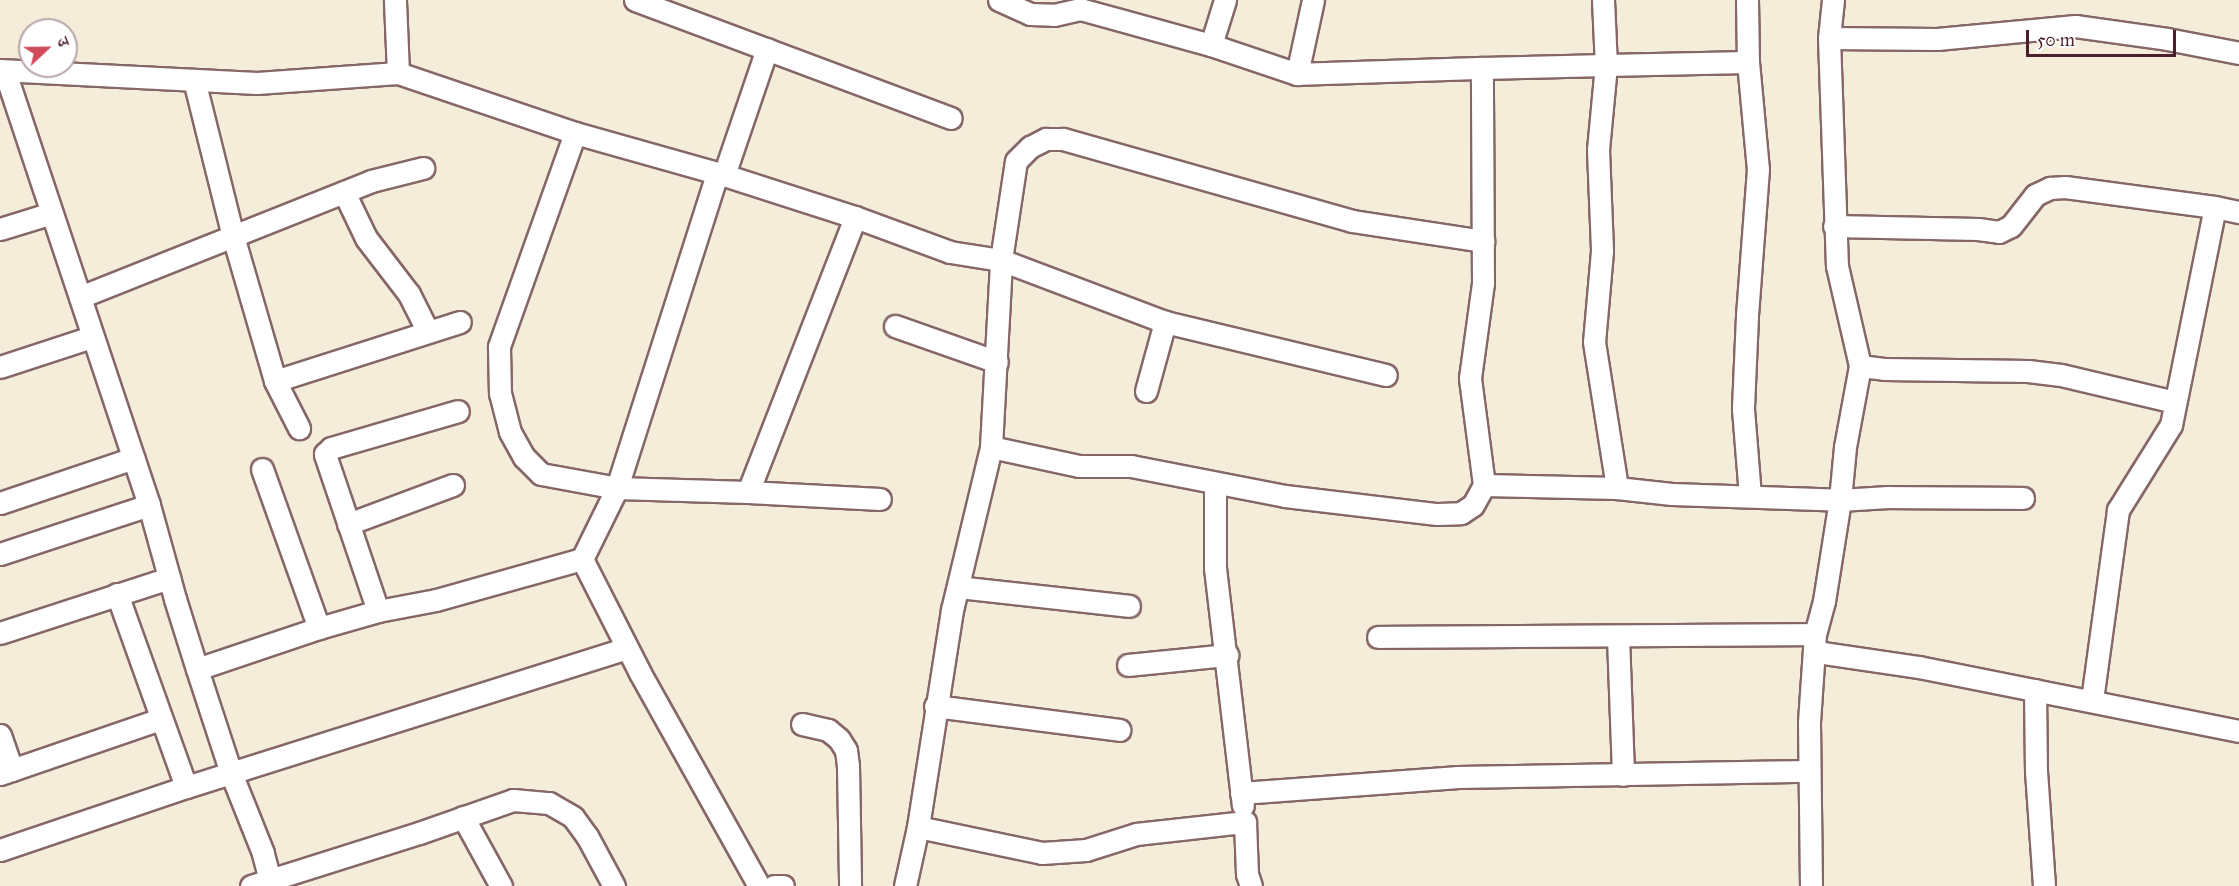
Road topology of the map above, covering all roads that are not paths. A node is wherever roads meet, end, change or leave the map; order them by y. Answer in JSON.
{"nodes":[{"id":1,"x":395,"y":0,"type":"edge"},
{"id":2,"x":635,"y":0,"type":"edge"},
{"id":3,"x":999,"y":0,"type":"edge"},
{"id":4,"x":1225,"y":0,"type":"edge"},
{"id":5,"x":1313,"y":0,"type":"edge"},
{"id":6,"x":1604,"y":0,"type":"edge"},
{"id":7,"x":1747,"y":0,"type":"edge"},
{"id":8,"x":1833,"y":0,"type":"edge"},
{"id":9,"x":1062,"y":7,"type":"edge"},
{"id":10,"x":1829,"y":38,"type":"junction"},
{"id":11,"x":1211,"y":45,"type":"junction"},
{"id":12,"x":767,"y":49,"type":"junction"},
{"id":13,"x":2239,"y":53,"type":"edge"},
{"id":14,"x":1748,"y":62,"type":"junction"},
{"id":15,"x":1606,"y":65,"type":"junction"},
{"id":16,"x":1482,"y":68,"type":"junction"},
{"id":17,"x":3,"y":71,"type":"edge"},
{"id":18,"x":398,"y":73,"type":"junction"},
{"id":19,"x":1297,"y":74,"type":"junction"},
{"id":20,"x":194,"y":80,"type":"junction"},
{"id":21,"x":951,"y":118,"type":"dead end"},
{"id":22,"x":575,"y":133,"type":"junction"},
{"id":23,"x":423,"y":168,"type":"dead end"},
{"id":24,"x":720,"y":175,"type":"junction"},
{"id":25,"x":345,"y":192,"type":"junction"},
{"id":26,"x":2215,"y":207,"type":"junction"},
{"id":27,"x":2239,"y":212,"type":"edge"},
{"id":28,"x":52,"y":213,"type":"junction"},
{"id":29,"x":855,"y":217,"type":"junction"},
{"id":30,"x":1834,"y":226,"type":"junction"},
{"id":31,"x":0,"y":230,"type":"edge"},
{"id":32,"x":233,"y":236,"type":"junction"},
{"id":33,"x":1483,"y":241,"type":"junction"},
{"id":34,"x":1001,"y":260,"type":"junction"},
{"id":35,"x":80,"y":297,"type":"junction"},
{"id":36,"x":460,"y":321,"type":"dead end"},
{"id":37,"x":1165,"y":322,"type":"junction"},
{"id":38,"x":895,"y":326,"type":"dead end"},
{"id":39,"x":428,"y":332,"type":"junction"},
{"id":40,"x":92,"y":337,"type":"junction"},
{"id":41,"x":997,"y":362,"type":"junction"},
{"id":42,"x":0,"y":366,"type":"edge"},
{"id":43,"x":1860,"y":366,"type":"junction"},
{"id":44,"x":1386,"y":375,"type":"dead end"},
{"id":45,"x":274,"y":381,"type":"junction"},
{"id":46,"x":1146,"y":391,"type":"dead end"},
{"id":47,"x":2175,"y":402,"type":"junction"},
{"id":48,"x":458,"y":411,"type":"dead end"},
{"id":49,"x":300,"y":428,"type":"dead end"},
{"id":50,"x":991,"y":447,"type":"junction"},
{"id":51,"x":134,"y":458,"type":"junction"},
{"id":52,"x":262,"y":469,"type":"dead end"},
{"id":53,"x":1215,"y":483,"type":"junction"},
{"id":54,"x":453,"y":485,"type":"dead end"},
{"id":55,"x":1484,"y":485,"type":"junction"},
{"id":56,"x":617,"y":488,"type":"junction"},
{"id":57,"x":1617,"y":488,"type":"junction"},
{"id":58,"x":748,"y":492,"type":"junction"},
{"id":59,"x":1750,"y":496,"type":"junction"},
{"id":60,"x":2023,"y":498,"type":"dead end"},
{"id":61,"x":880,"y":499,"type":"dead end"},
{"id":62,"x":1840,"y":500,"type":"junction"},
{"id":63,"x":0,"y":503,"type":"edge"},
{"id":64,"x":149,"y":505,"type":"junction"},
{"id":65,"x":348,"y":524,"type":"junction"},
{"id":66,"x":0,"y":554,"type":"edge"},
{"id":67,"x":582,"y":559,"type":"junction"},
{"id":68,"x":169,"y":578,"type":"junction"},
{"id":69,"x":958,"y":587,"type":"junction"},
{"id":70,"x":117,"y":594,"type":"junction"},
{"id":71,"x":1129,"y":606,"type":"dead end"},
{"id":72,"x":378,"y":611,"type":"junction"},
{"id":73,"x":319,"y":628,"type":"junction"},
{"id":74,"x":0,"y":633,"type":"edge"},
{"id":75,"x":1378,"y":637,"type":"dead end"},
{"id":76,"x":1618,"y":637,"type":"junction"},
{"id":77,"x":1816,"y":643,"type":"junction"},
{"id":78,"x":627,"y":648,"type":"junction"},
{"id":79,"x":1227,"y":655,"type":"junction"},
{"id":80,"x":1128,"y":665,"type":"dead end"},
{"id":81,"x":197,"y":669,"type":"junction"},
{"id":82,"x":2035,"y":690,"type":"junction"},
{"id":83,"x":2092,"y":700,"type":"junction"},
{"id":84,"x":935,"y":706,"type":"junction"},
{"id":85,"x":161,"y":719,"type":"junction"},
{"id":86,"x":802,"y":724,"type":"dead end"},
{"id":87,"x":1119,"y":730,"type":"dead end"},
{"id":88,"x":2239,"y":731,"type":"edge"},
{"id":89,"x":0,"y":735,"type":"edge"},
{"id":90,"x":1809,"y":771,"type":"junction"},
{"id":91,"x":6,"y":772,"type":"edge"},
{"id":92,"x":231,"y":773,"type":"junction"},
{"id":93,"x":1623,"y":775,"type":"junction"},
{"id":94,"x":186,"y":788,"type":"junction"},
{"id":95,"x":1241,"y":793,"type":"junction"},
{"id":96,"x":463,"y":817,"type":"junction"},
{"id":97,"x":1245,"y":822,"type":"junction"},
{"id":98,"x":918,"y":827,"type":"junction"},
{"id":99,"x":0,"y":849,"type":"edge"},
{"id":100,"x":261,"y":883,"type":"edge"},
{"id":101,"x":501,"y":886,"type":"edge"},
{"id":102,"x":614,"y":886,"type":"edge"},
{"id":103,"x":759,"y":886,"type":"edge"},
{"id":104,"x":774,"y":886,"type":"edge"},
{"id":105,"x":783,"y":886,"type":"edge"},
{"id":106,"x":850,"y":886,"type":"edge"},
{"id":107,"x":905,"y":886,"type":"edge"},
{"id":108,"x":1251,"y":886,"type":"edge"},
{"id":109,"x":1811,"y":886,"type":"edge"},
{"id":110,"x":2044,"y":886,"type":"edge"}],
"edges":[{"from":1,"to":18,"type":"street"},
{"from":2,"to":12,"type":"street"},
{"from":3,"to":9,"type":"street"},
{"from":4,"to":11,"type":"street"},
{"from":5,"to":19,"type":"street"},
{"from":6,"to":15,"type":"street"},
{"from":7,"to":14,"type":"street"},
{"from":8,"to":10,"type":"street"},
{"from":9,"to":11,"type":"street"},
{"from":10,"to":13,"type":"street"},
{"from":10,"to":30,"type":"street"},
{"from":11,"to":19,"type":"street"},
{"from":12,"to":21,"type":"street"},
{"from":12,"to":24,"type":"street"},
{"from":14,"to":15,"type":"street"},
{"from":14,"to":59,"type":"street"},
{"from":15,"to":16,"type":"street"},
{"from":15,"to":57,"type":"street"},
{"from":16,"to":19,"type":"street"},
{"from":16,"to":33,"type":"street"},
{"from":17,"to":20,"type":"street"},
{"from":17,"to":28,"type":"street"},
{"from":18,"to":20,"type":"street"},
{"from":18,"to":22,"type":"street"},
{"from":20,"to":32,"type":"street"},
{"from":22,"to":24,"type":"street"},
{"from":22,"to":56,"type":"street"},
{"from":23,"to":25,"type":"street"},
{"from":24,"to":29,"type":"street"},
{"from":24,"to":56,"type":"street"},
{"from":25,"to":32,"type":"street"},
{"from":25,"to":39,"type":"street"},
{"from":26,"to":27,"type":"street"},
{"from":26,"to":30,"type":"street"},
{"from":26,"to":47,"type":"street"},
{"from":28,"to":31,"type":"street"},
{"from":28,"to":35,"type":"street"},
{"from":29,"to":34,"type":"street"},
{"from":29,"to":58,"type":"street"},
{"from":30,"to":43,"type":"street"},
{"from":32,"to":35,"type":"street"},
{"from":32,"to":45,"type":"street"},
{"from":33,"to":34,"type":"street"},
{"from":33,"to":55,"type":"street"},
{"from":34,"to":37,"type":"street"},
{"from":34,"to":41,"type":"street"},
{"from":35,"to":40,"type":"street"},
{"from":36,"to":39,"type":"street"},
{"from":37,"to":44,"type":"street"},
{"from":37,"to":46,"type":"street"},
{"from":38,"to":41,"type":"street"},
{"from":39,"to":45,"type":"street"},
{"from":40,"to":42,"type":"street"},
{"from":40,"to":51,"type":"street"},
{"from":41,"to":50,"type":"street"},
{"from":43,"to":47,"type":"street"},
{"from":43,"to":62,"type":"street"},
{"from":45,"to":49,"type":"street"},
{"from":47,"to":83,"type":"street"},
{"from":48,"to":65,"type":"street"},
{"from":50,"to":53,"type":"street"},
{"from":50,"to":69,"type":"street"},
{"from":51,"to":63,"type":"street"},
{"from":51,"to":64,"type":"street"},
{"from":52,"to":73,"type":"street"},
{"from":53,"to":55,"type":"street"},
{"from":53,"to":79,"type":"street"},
{"from":54,"to":65,"type":"street"},
{"from":55,"to":57,"type":"street"},
{"from":56,"to":58,"type":"street"},
{"from":56,"to":67,"type":"street"},
{"from":57,"to":59,"type":"street"},
{"from":58,"to":61,"type":"street"},
{"from":59,"to":62,"type":"street"},
{"from":60,"to":62,"type":"street"},
{"from":62,"to":77,"type":"street"},
{"from":64,"to":66,"type":"street"},
{"from":64,"to":68,"type":"street"},
{"from":65,"to":72,"type":"street"},
{"from":67,"to":72,"type":"street"},
{"from":67,"to":78,"type":"street"},
{"from":68,"to":70,"type":"street"},
{"from":68,"to":81,"type":"street"},
{"from":69,"to":71,"type":"street"},
{"from":69,"to":84,"type":"street"},
{"from":70,"to":74,"type":"street"},
{"from":70,"to":85,"type":"street"},
{"from":72,"to":73,"type":"street"},
{"from":73,"to":81,"type":"street"},
{"from":75,"to":76,"type":"street"},
{"from":76,"to":77,"type":"street"},
{"from":76,"to":93,"type":"street"},
{"from":77,"to":82,"type":"street"},
{"from":77,"to":90,"type":"street"},
{"from":78,"to":92,"type":"street"},
{"from":78,"to":103,"type":"street"},
{"from":79,"to":80,"type":"street"},
{"from":79,"to":95,"type":"street"},
{"from":81,"to":92,"type":"street"},
{"from":82,"to":83,"type":"street"},
{"from":82,"to":110,"type":"street"},
{"from":83,"to":88,"type":"street"},
{"from":84,"to":87,"type":"street"},
{"from":84,"to":98,"type":"street"},
{"from":85,"to":91,"type":"street"},
{"from":85,"to":94,"type":"street"},
{"from":86,"to":106,"type":"street"},
{"from":89,"to":91,"type":"street"},
{"from":90,"to":93,"type":"street"},
{"from":90,"to":109,"type":"street"},
{"from":92,"to":94,"type":"street"},
{"from":92,"to":100,"type":"street"},
{"from":93,"to":95,"type":"street"},
{"from":94,"to":99,"type":"street"},
{"from":95,"to":97,"type":"street"},
{"from":96,"to":100,"type":"street"},
{"from":96,"to":101,"type":"street"},
{"from":96,"to":102,"type":"street"},
{"from":97,"to":98,"type":"street"},
{"from":97,"to":108,"type":"street"},
{"from":98,"to":107,"type":"street"},
{"from":104,"to":105,"type":"street"}]}
